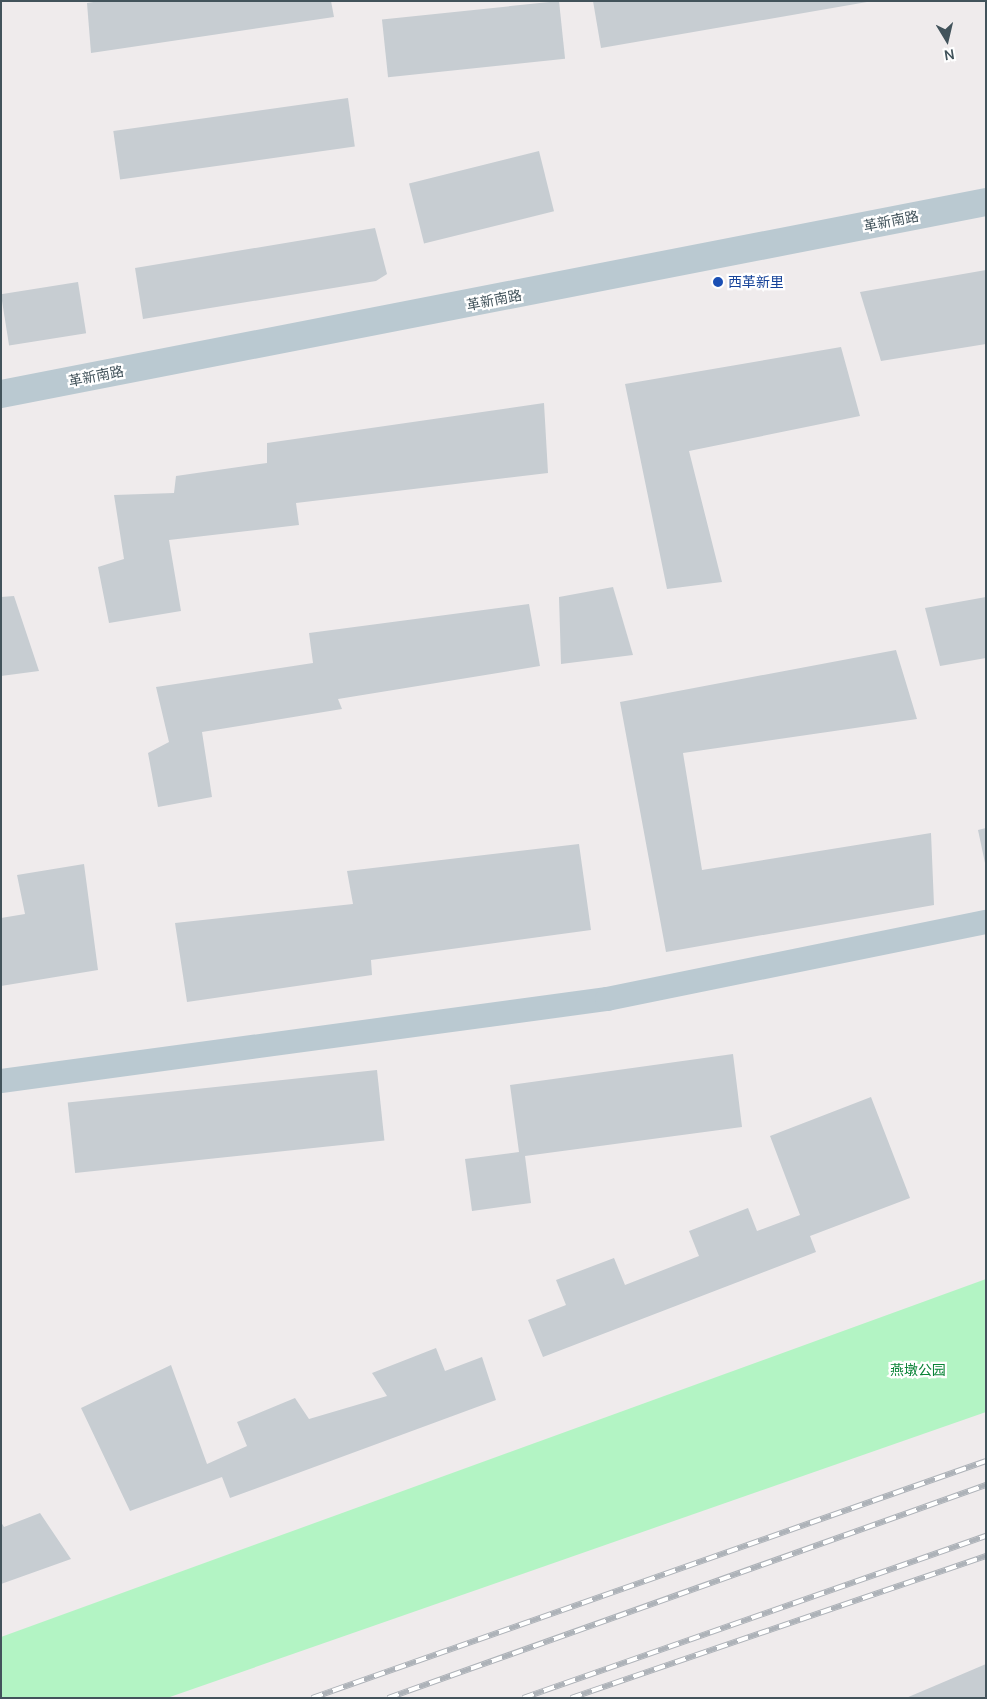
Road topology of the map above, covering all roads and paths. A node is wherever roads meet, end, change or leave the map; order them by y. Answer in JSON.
{"nodes":[{"id":1,"x":986,"y":202,"type":"edge"},
{"id":2,"x":1,"y":394,"type":"edge"},
{"id":3,"x":986,"y":922,"type":"edge"},
{"id":4,"x":1,"y":1080,"type":"edge"}],
"edges":[{"from":1,"to":2,"type":"street","name":"革新南路"},
{"from":3,"to":4,"type":"street"}]}
